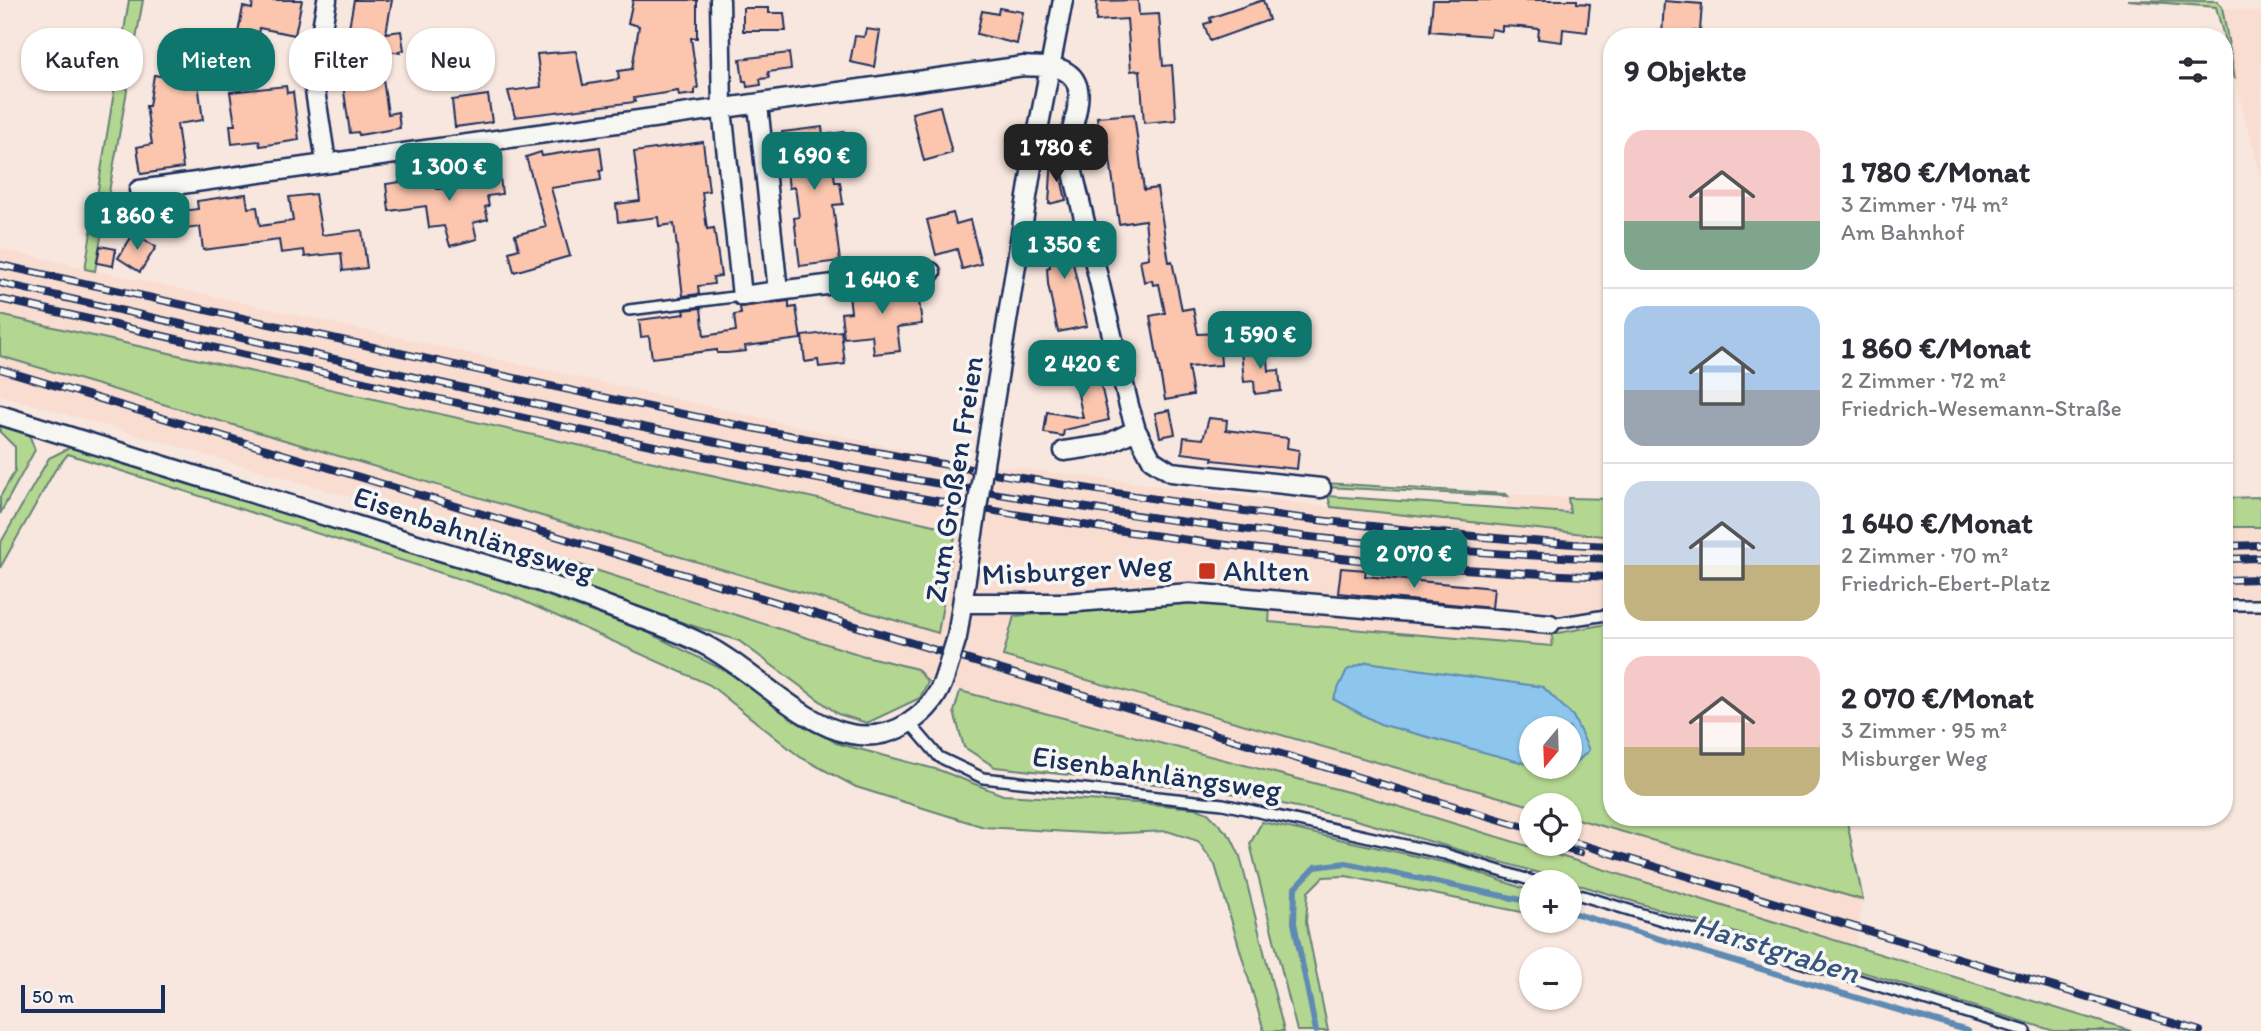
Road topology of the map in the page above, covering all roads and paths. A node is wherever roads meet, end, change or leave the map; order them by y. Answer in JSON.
{"nodes":[{"id":1,"x":327,"y":0,"type":"edge"},
{"id":2,"x":720,"y":0,"type":"edge"},
{"id":3,"x":1063,"y":0,"type":"edge"},
{"id":4,"x":1050,"y":68,"type":"junction"},
{"id":5,"x":758,"y":105,"type":"junction"},
{"id":6,"x":722,"y":109,"type":"junction"},
{"id":7,"x":326,"y":162,"type":"junction"},
{"id":8,"x":139,"y":190,"type":"dead end"},
{"id":9,"x":931,"y":272,"type":"dead end"},
{"id":10,"x":778,"y":291,"type":"junction"},
{"id":11,"x":742,"y":296,"type":"junction"},
{"id":12,"x":629,"y":310,"type":"dead end"},
{"id":13,"x":0,"y":415,"type":"edge"},
{"id":14,"x":1136,"y":430,"type":"junction"},
{"id":15,"x":1064,"y":451,"type":"dead end"},
{"id":16,"x":1321,"y":488,"type":"dead end"},
{"id":17,"x":963,"y":603,"type":"junction"},
{"id":18,"x":2233,"y":605,"type":"edge"},
{"id":19,"x":2261,"y":605,"type":"edge"},
{"id":20,"x":1603,"y":615,"type":"edge"},
{"id":21,"x":1550,"y":624,"type":"joint"},
{"id":22,"x":945,"y":676,"type":"joint"},
{"id":23,"x":909,"y":723,"type":"junction"},
{"id":24,"x":1519,"y":877,"type":"edge"},
{"id":25,"x":1582,"y":896,"type":"edge"},
{"id":26,"x":2026,"y":1031,"type":"edge"}],
"edges":[{"from":1,"to":7,"type":"street"},
{"from":2,"to":6,"type":"street"},
{"from":3,"to":4,"type":"street","name":"Zum Großen Freien"},
{"from":4,"to":5,"type":"street"},
{"from":4,"to":14,"type":"street"},
{"from":4,"to":17,"type":"street","name":"Zum Großen Freien","bridge":true},
{"from":5,"to":6,"type":"street"},
{"from":5,"to":10,"type":"street"},
{"from":6,"to":7,"type":"street"},
{"from":6,"to":11,"type":"street"},
{"from":7,"to":8,"type":"street"},
{"from":9,"to":10,"type":"street"},
{"from":10,"to":11,"type":"street"},
{"from":11,"to":12,"type":"lane"},
{"from":13,"to":23,"type":"street","name":"Eisenbahnlängsweg"},
{"from":14,"to":15,"type":"street"},
{"from":14,"to":16,"type":"street"},
{"from":17,"to":21,"type":"street","name":"Misburger Weg"},
{"from":17,"to":22,"type":"street","name":"Zum Großen Freien","bridge":true},
{"from":18,"to":19,"type":"lane"},
{"from":20,"to":21,"type":"lane","name":"Misburger Weg"},
{"from":22,"to":23,"type":"street","name":"Eisenbahnlängsweg"},
{"from":23,"to":24,"type":"lane","name":"Eisenbahnlängsweg"},
{"from":25,"to":26,"type":"lane"}]}
